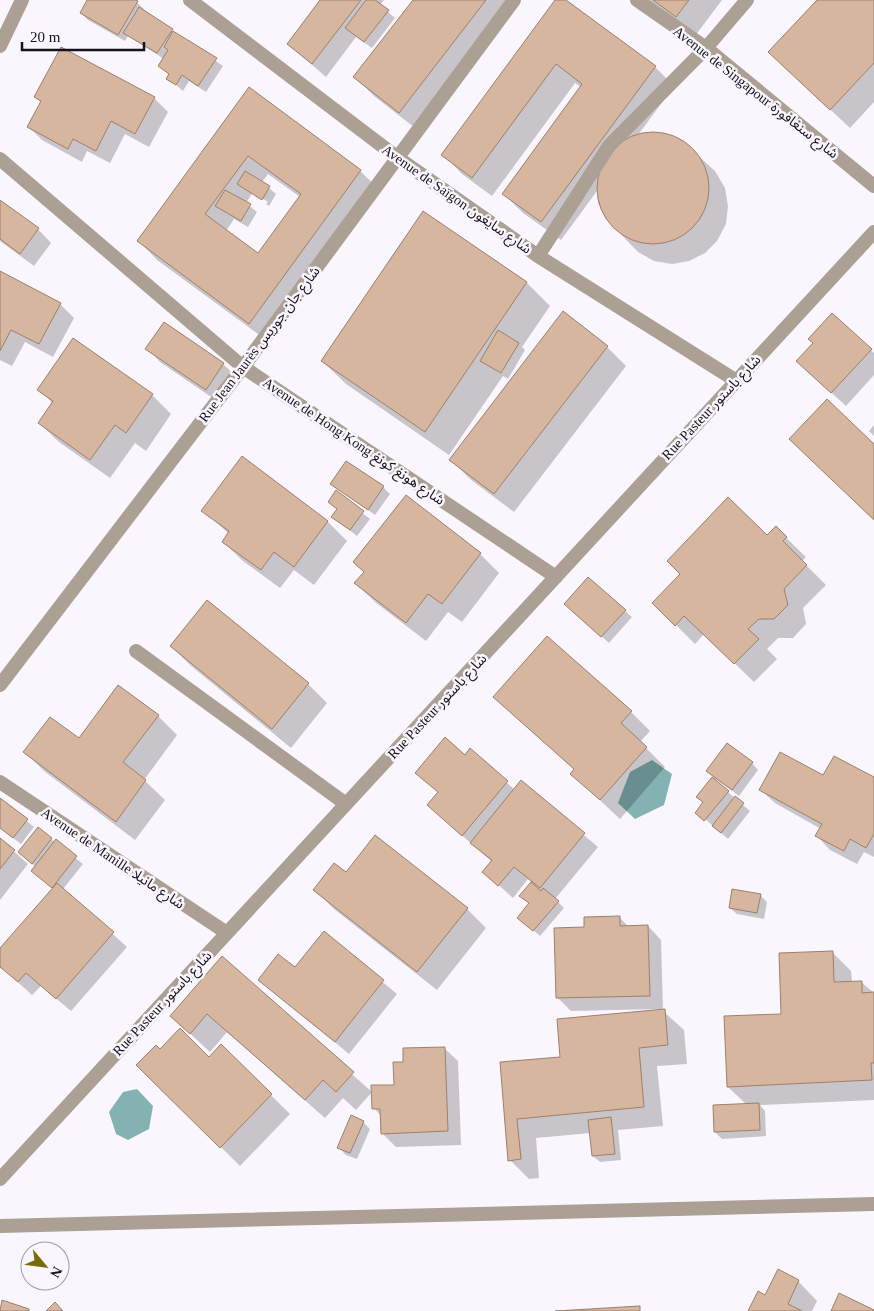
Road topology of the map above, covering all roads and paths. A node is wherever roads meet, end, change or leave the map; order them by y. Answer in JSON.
{"nodes":[{"id":1,"x":22,"y":0,"type":"edge"},
{"id":2,"x":190,"y":0,"type":"edge"},
{"id":3,"x":514,"y":0,"type":"edge"},
{"id":4,"x":637,"y":0,"type":"edge"},
{"id":5,"x":746,"y":0,"type":"edge"},
{"id":6,"x":0,"y":46,"type":"edge"},
{"id":7,"x":706,"y":48,"type":"junction"},
{"id":8,"x":398,"y":158,"type":"junction"},
{"id":9,"x":0,"y":159,"type":"edge"},
{"id":10,"x":874,"y":186,"type":"edge"},
{"id":11,"x":874,"y":232,"type":"edge"},
{"id":12,"x":538,"y":256,"type":"junction"},
{"id":13,"x":243,"y":367,"type":"junction"},
{"id":14,"x":736,"y":380,"type":"junction"},
{"id":15,"x":556,"y":577,"type":"junction"},
{"id":16,"x":136,"y":651,"type":"dead end"},
{"id":17,"x":0,"y":685,"type":"edge"},
{"id":18,"x":0,"y":782,"type":"edge"},
{"id":19,"x":346,"y":804,"type":"junction"},
{"id":20,"x":227,"y":933,"type":"junction"},
{"id":21,"x":0,"y":1180,"type":"edge"},
{"id":22,"x":874,"y":1204,"type":"edge"},
{"id":23,"x":0,"y":1226,"type":"edge"}],
"edges":[{"from":1,"to":6,"type":"street"},
{"from":2,"to":8,"type":"street","name":"Avenue de Saïgon شارع سايغون"},
{"from":3,"to":8,"type":"street","name":"Rue Jean Jaurès شارع جان جوريس"},
{"from":4,"to":7,"type":"street","name":"Avenue de Singapour شارع سنغافورة"},
{"from":5,"to":7,"type":"street"},
{"from":7,"to":10,"type":"street","name":"Avenue de Singapour شارع سنغافورة"},
{"from":7,"to":12,"type":"street"},
{"from":8,"to":12,"type":"street","name":"Avenue de Saïgon شارع سايغون"},
{"from":8,"to":13,"type":"street","name":"Rue Jean Jaurès شارع جان جوريس"},
{"from":9,"to":13,"type":"street","name":"Avenue de Hong Kong شارع هونغ كونغ"},
{"from":11,"to":14,"type":"street","name":"Rue Pasteur شارع باستور"},
{"from":12,"to":14,"type":"street","name":"Avenue de Saïgon شارع سايغون"},
{"from":13,"to":15,"type":"street","name":"Avenue de Hong Kong شارع هونغ كونغ"},
{"from":13,"to":17,"type":"street","name":"Rue Jean Jaurès شارع جان جوريس"},
{"from":14,"to":15,"type":"street","name":"Rue Pasteur شارع باستور"},
{"from":15,"to":19,"type":"street","name":"Rue Pasteur شارع باستور"},
{"from":16,"to":19,"type":"street"},
{"from":18,"to":20,"type":"street","name":"Avenue de Manille شارع مانيلا"},
{"from":19,"to":20,"type":"street","name":"Rue Pasteur شارع باستور"},
{"from":20,"to":21,"type":"street","name":"Rue Pasteur شارع باستور"},
{"from":22,"to":23,"type":"street"}]}
